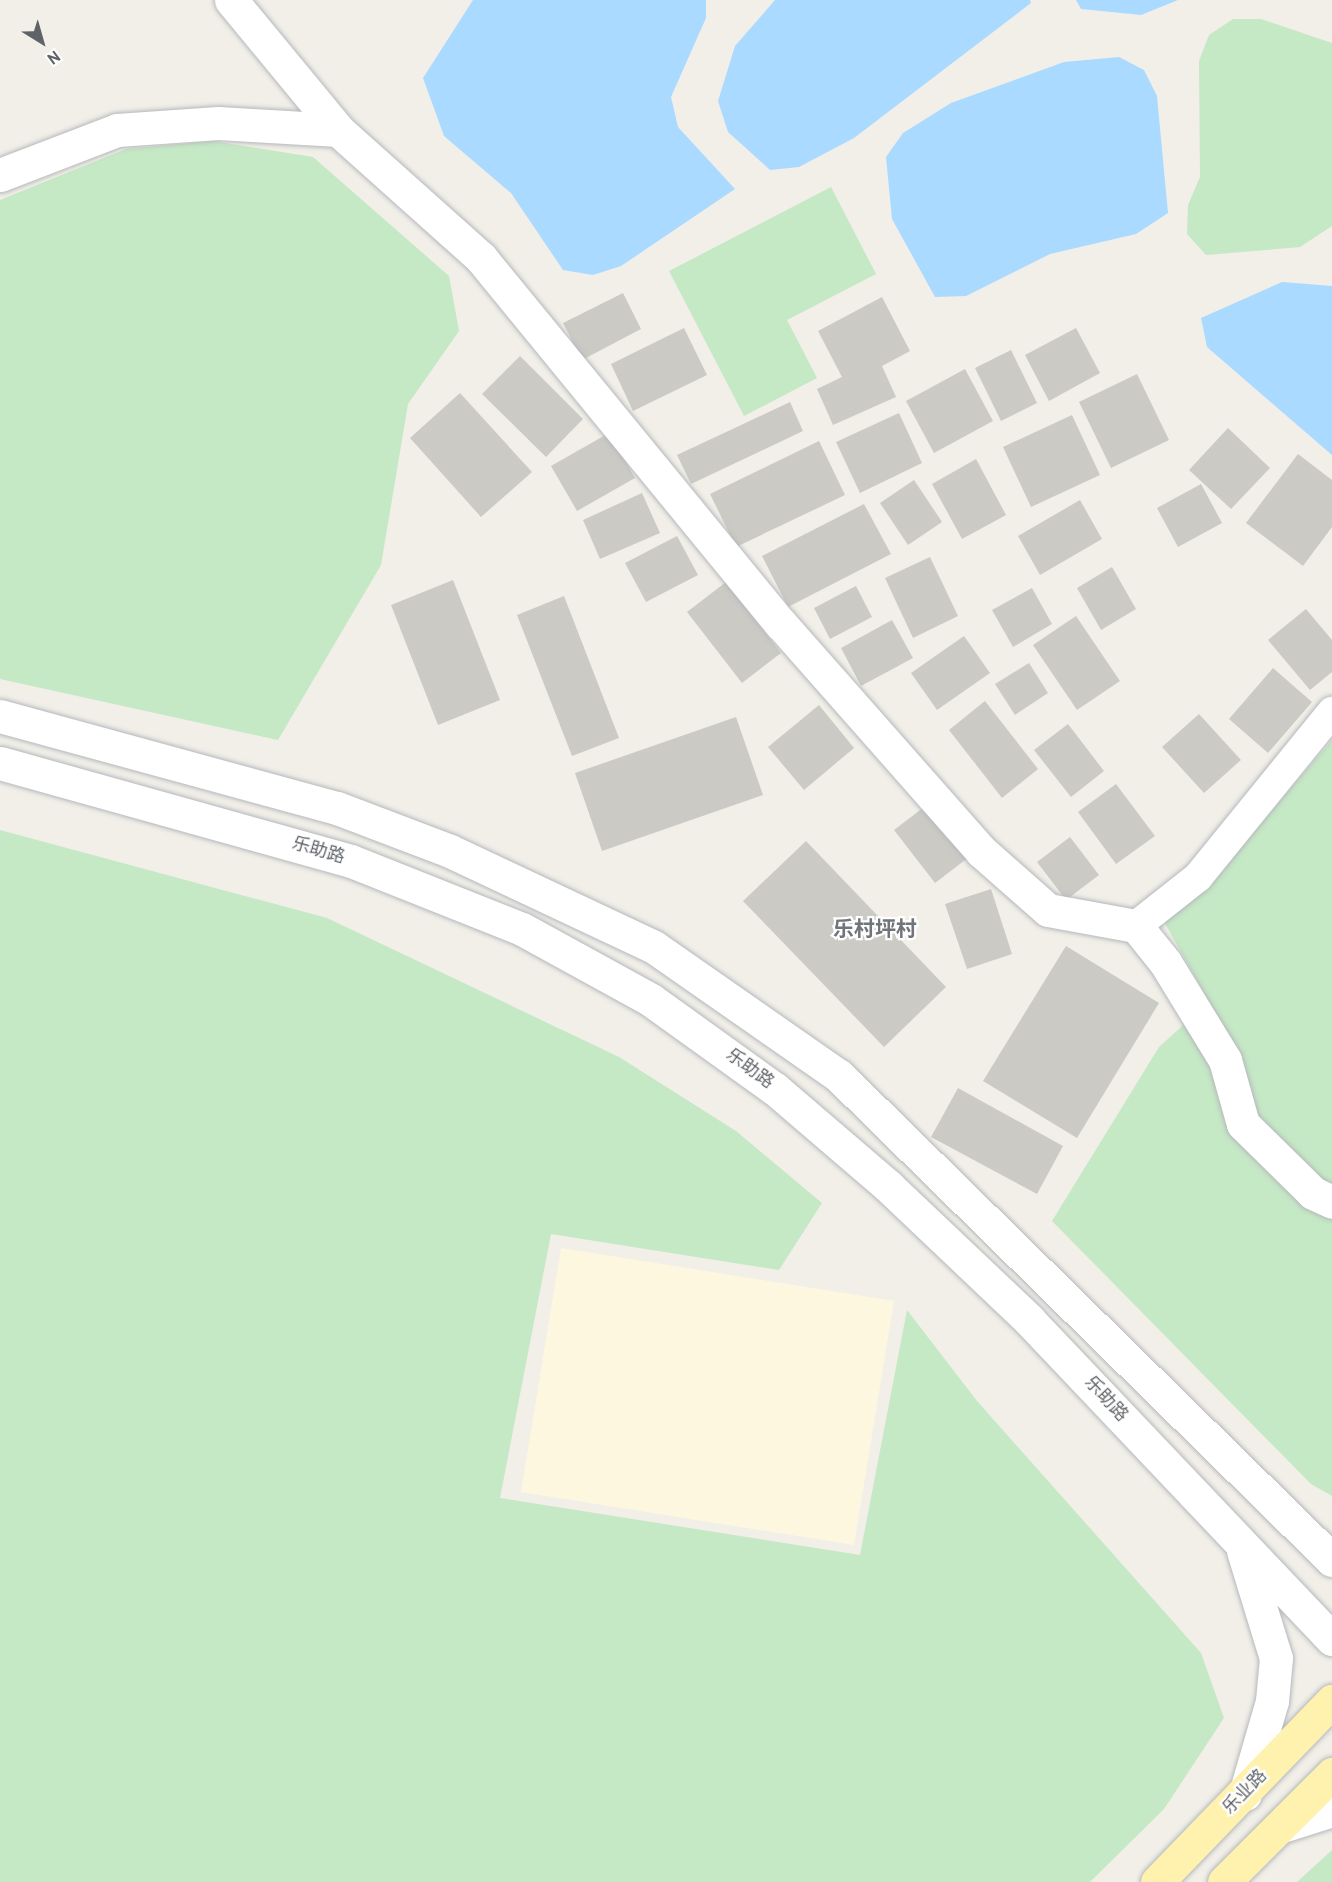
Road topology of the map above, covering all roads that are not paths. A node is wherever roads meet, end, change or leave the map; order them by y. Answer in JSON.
{"nodes":[{"id":1,"x":231,"y":0,"type":"edge"},
{"id":2,"x":338,"y":130,"type":"junction"},
{"id":3,"x":0,"y":176,"type":"edge"},
{"id":4,"x":1332,"y":712,"type":"edge"},
{"id":5,"x":0,"y":716,"type":"edge"},
{"id":6,"x":0,"y":763,"type":"edge"},
{"id":7,"x":1136,"y":926,"type":"junction"},
{"id":8,"x":1332,"y":1202,"type":"edge"},
{"id":9,"x":1281,"y":1509,"type":"junction"},
{"id":10,"x":1332,"y":1531,"type":"edge"},
{"id":11,"x":1241,"y":1543,"type":"junction"},
{"id":12,"x":1332,"y":1560,"type":"edge"},
{"id":13,"x":1332,"y":1639,"type":"edge"},
{"id":14,"x":1332,"y":1701,"type":"edge"},
{"id":15,"x":1332,"y":1774,"type":"edge"},
{"id":16,"x":1245,"y":1794,"type":"junction"},
{"id":17,"x":1332,"y":1810,"type":"edge"},
{"id":18,"x":1282,"y":1826,"type":"junction"},
{"id":19,"x":1157,"y":1882,"type":"edge"},
{"id":20,"x":1224,"y":1882,"type":"edge"}],
"edges":[{"from":1,"to":2,"type":"street"},
{"from":2,"to":3,"type":"street"},
{"from":2,"to":7,"type":"street"},
{"from":4,"to":7,"type":"street"},
{"from":5,"to":9,"type":"street"},
{"from":6,"to":11,"type":"street","name":"乐助路"},
{"from":7,"to":8,"type":"street"},
{"from":9,"to":10,"type":"street"},
{"from":9,"to":12,"type":"street"},
{"from":11,"to":13,"type":"street","name":"乐助路"},
{"from":11,"to":16,"type":"street"},
{"from":14,"to":16,"type":"main road","name":"乐业路"},
{"from":15,"to":18,"type":"main road"},
{"from":16,"to":19,"type":"main road","name":"乐业路"},
{"from":17,"to":18,"type":"street"},
{"from":18,"to":20,"type":"main road"}]}
